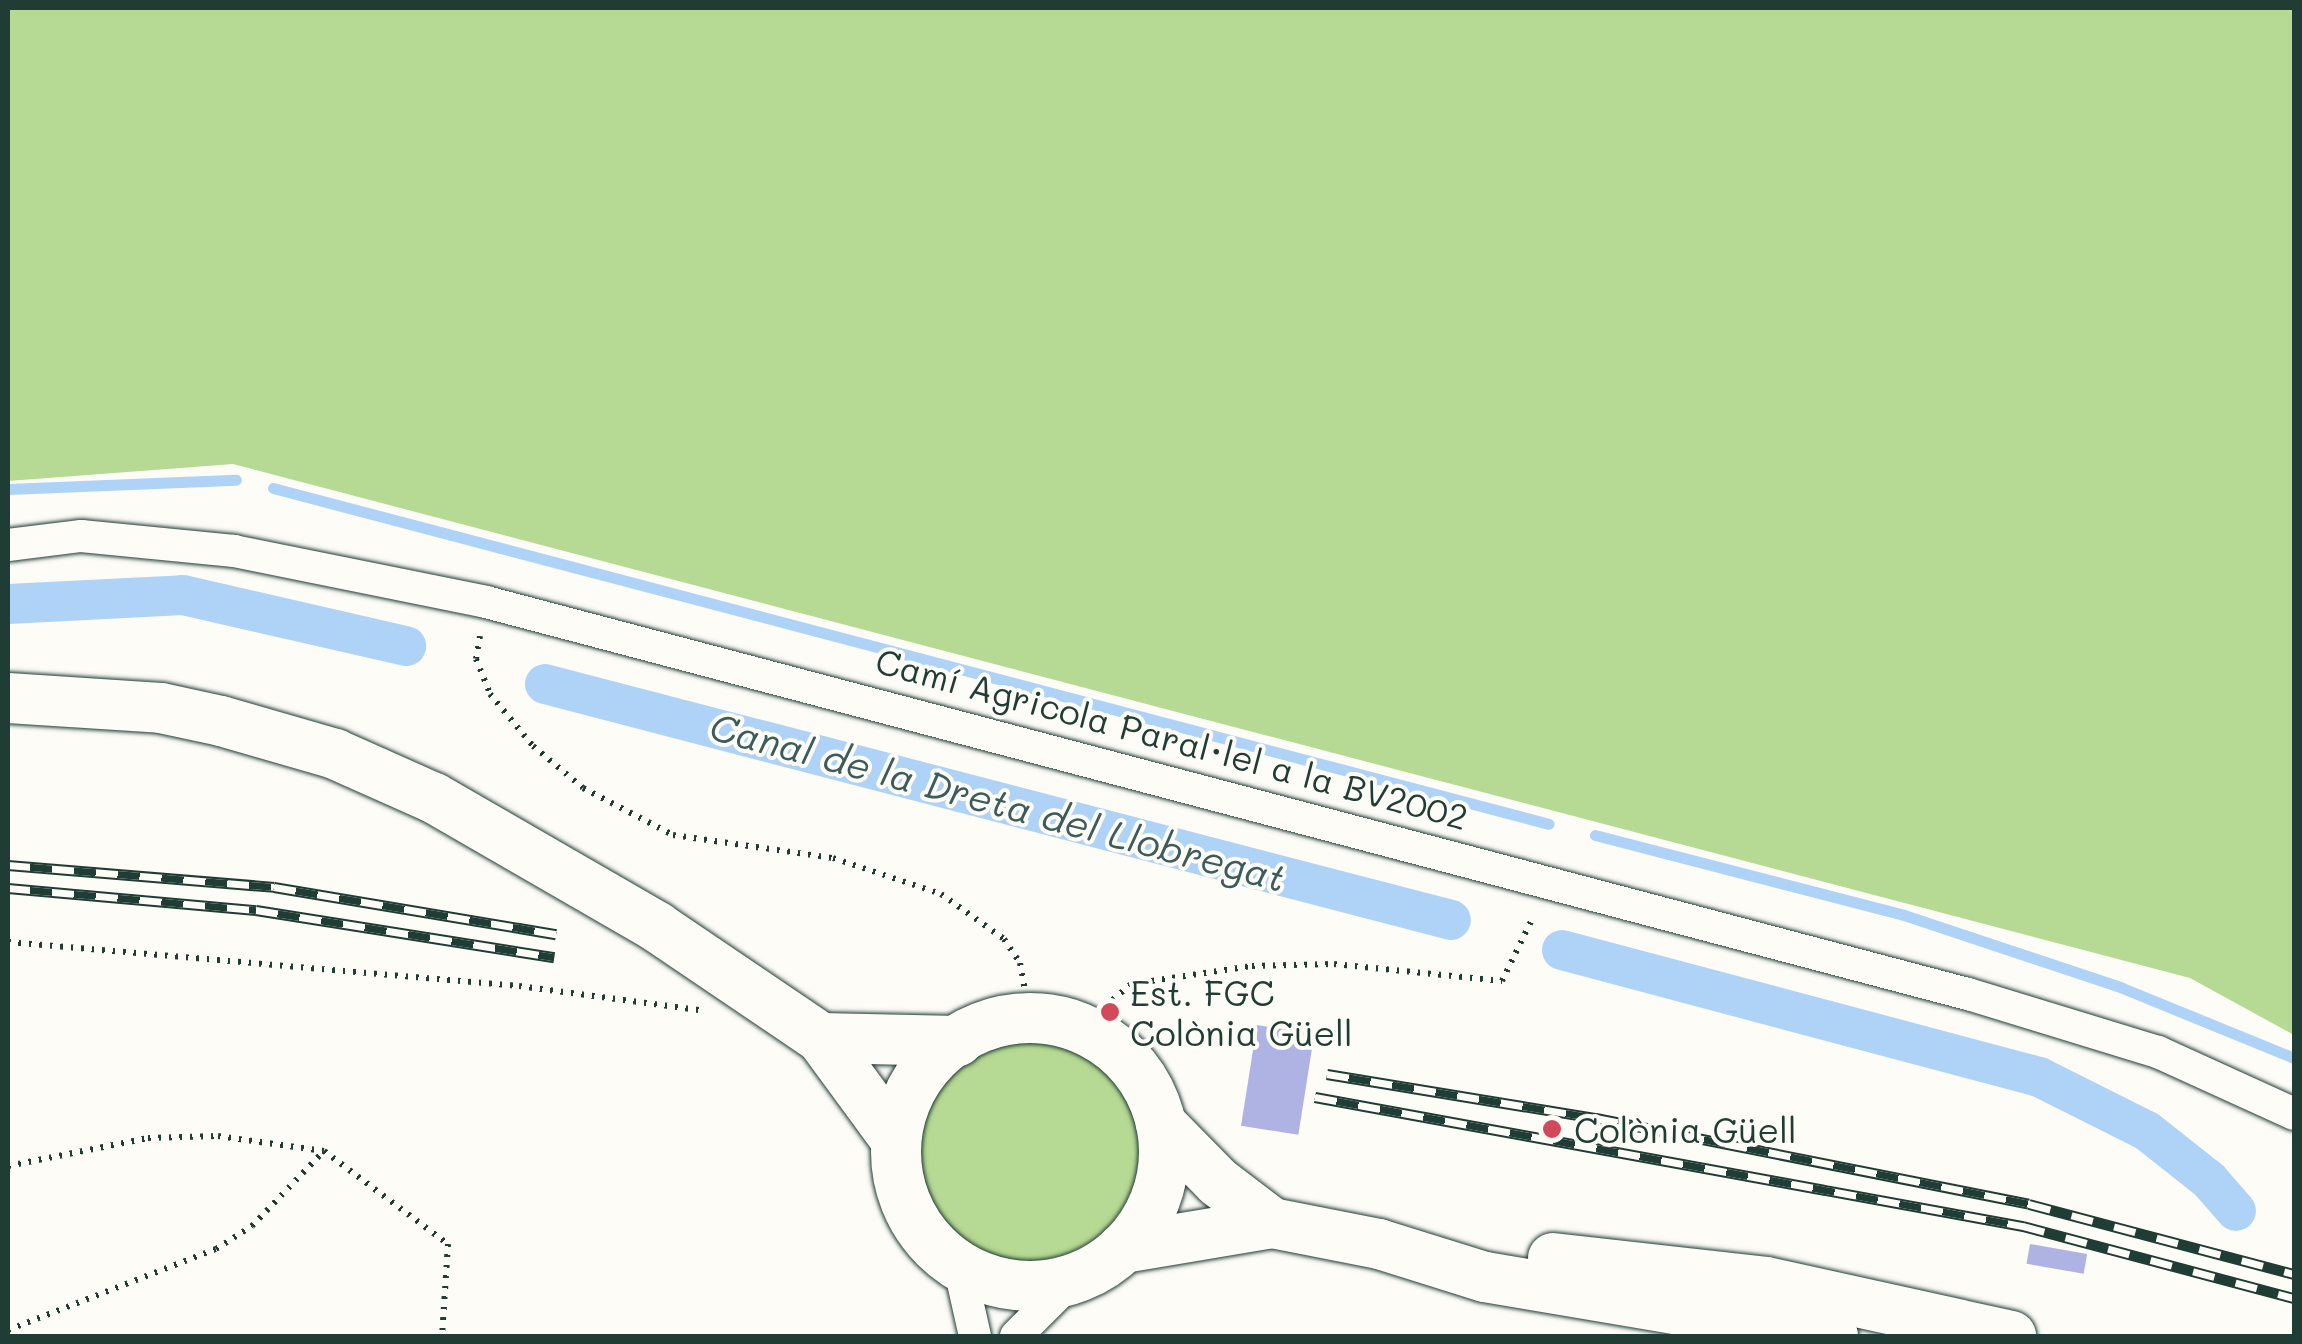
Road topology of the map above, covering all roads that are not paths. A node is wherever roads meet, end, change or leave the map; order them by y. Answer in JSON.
{"nodes":[{"id":1,"x":8,"y":545,"type":"edge"},
{"id":2,"x":8,"y":698,"type":"edge"},
{"id":3,"x":821,"y":1038,"type":"junction"},
{"id":4,"x":958,"y":1041,"type":"junction"},
{"id":5,"x":2294,"y":1114,"type":"edge"},
{"id":6,"x":1161,"y":1124,"type":"junction"},
{"id":7,"x":896,"y":1140,"type":"junction"},
{"id":8,"x":1272,"y":1222,"type":"junction"},
{"id":9,"x":1379,"y":1244,"type":"junction"},
{"id":10,"x":1124,"y":1248,"type":"junction"},
{"id":11,"x":959,"y":1264,"type":"junction"},
{"id":12,"x":1072,"y":1281,"type":"junction"},
{"id":13,"x":975,"y":1336,"type":"edge"},
{"id":14,"x":1016,"y":1336,"type":"edge"},
{"id":15,"x":1833,"y":1336,"type":"edge"},
{"id":16,"x":2010,"y":1336,"type":"edge"}],
"edges":[{"from":1,"to":5,"type":"street","name":"Camí Agricola Paral·lel a la BV2002"},
{"from":2,"to":3,"type":"main road"},
{"from":3,"to":4,"type":"main road"},
{"from":3,"to":7,"type":"main road"},
{"from":4,"to":6,"type":"main road"},
{"from":4,"to":7,"type":"main road"},
{"from":6,"to":8,"type":"main road"},
{"from":6,"to":10,"type":"main road"},
{"from":7,"to":11,"type":"main road"},
{"from":8,"to":9,"type":"main road"},
{"from":8,"to":10,"type":"main road"},
{"from":9,"to":15,"type":"main road"},
{"from":9,"to":16,"type":"main road"},
{"from":10,"to":12,"type":"main road"},
{"from":11,"to":12,"type":"main road"},
{"from":11,"to":13,"type":"street"},
{"from":12,"to":14,"type":"street"}]}
